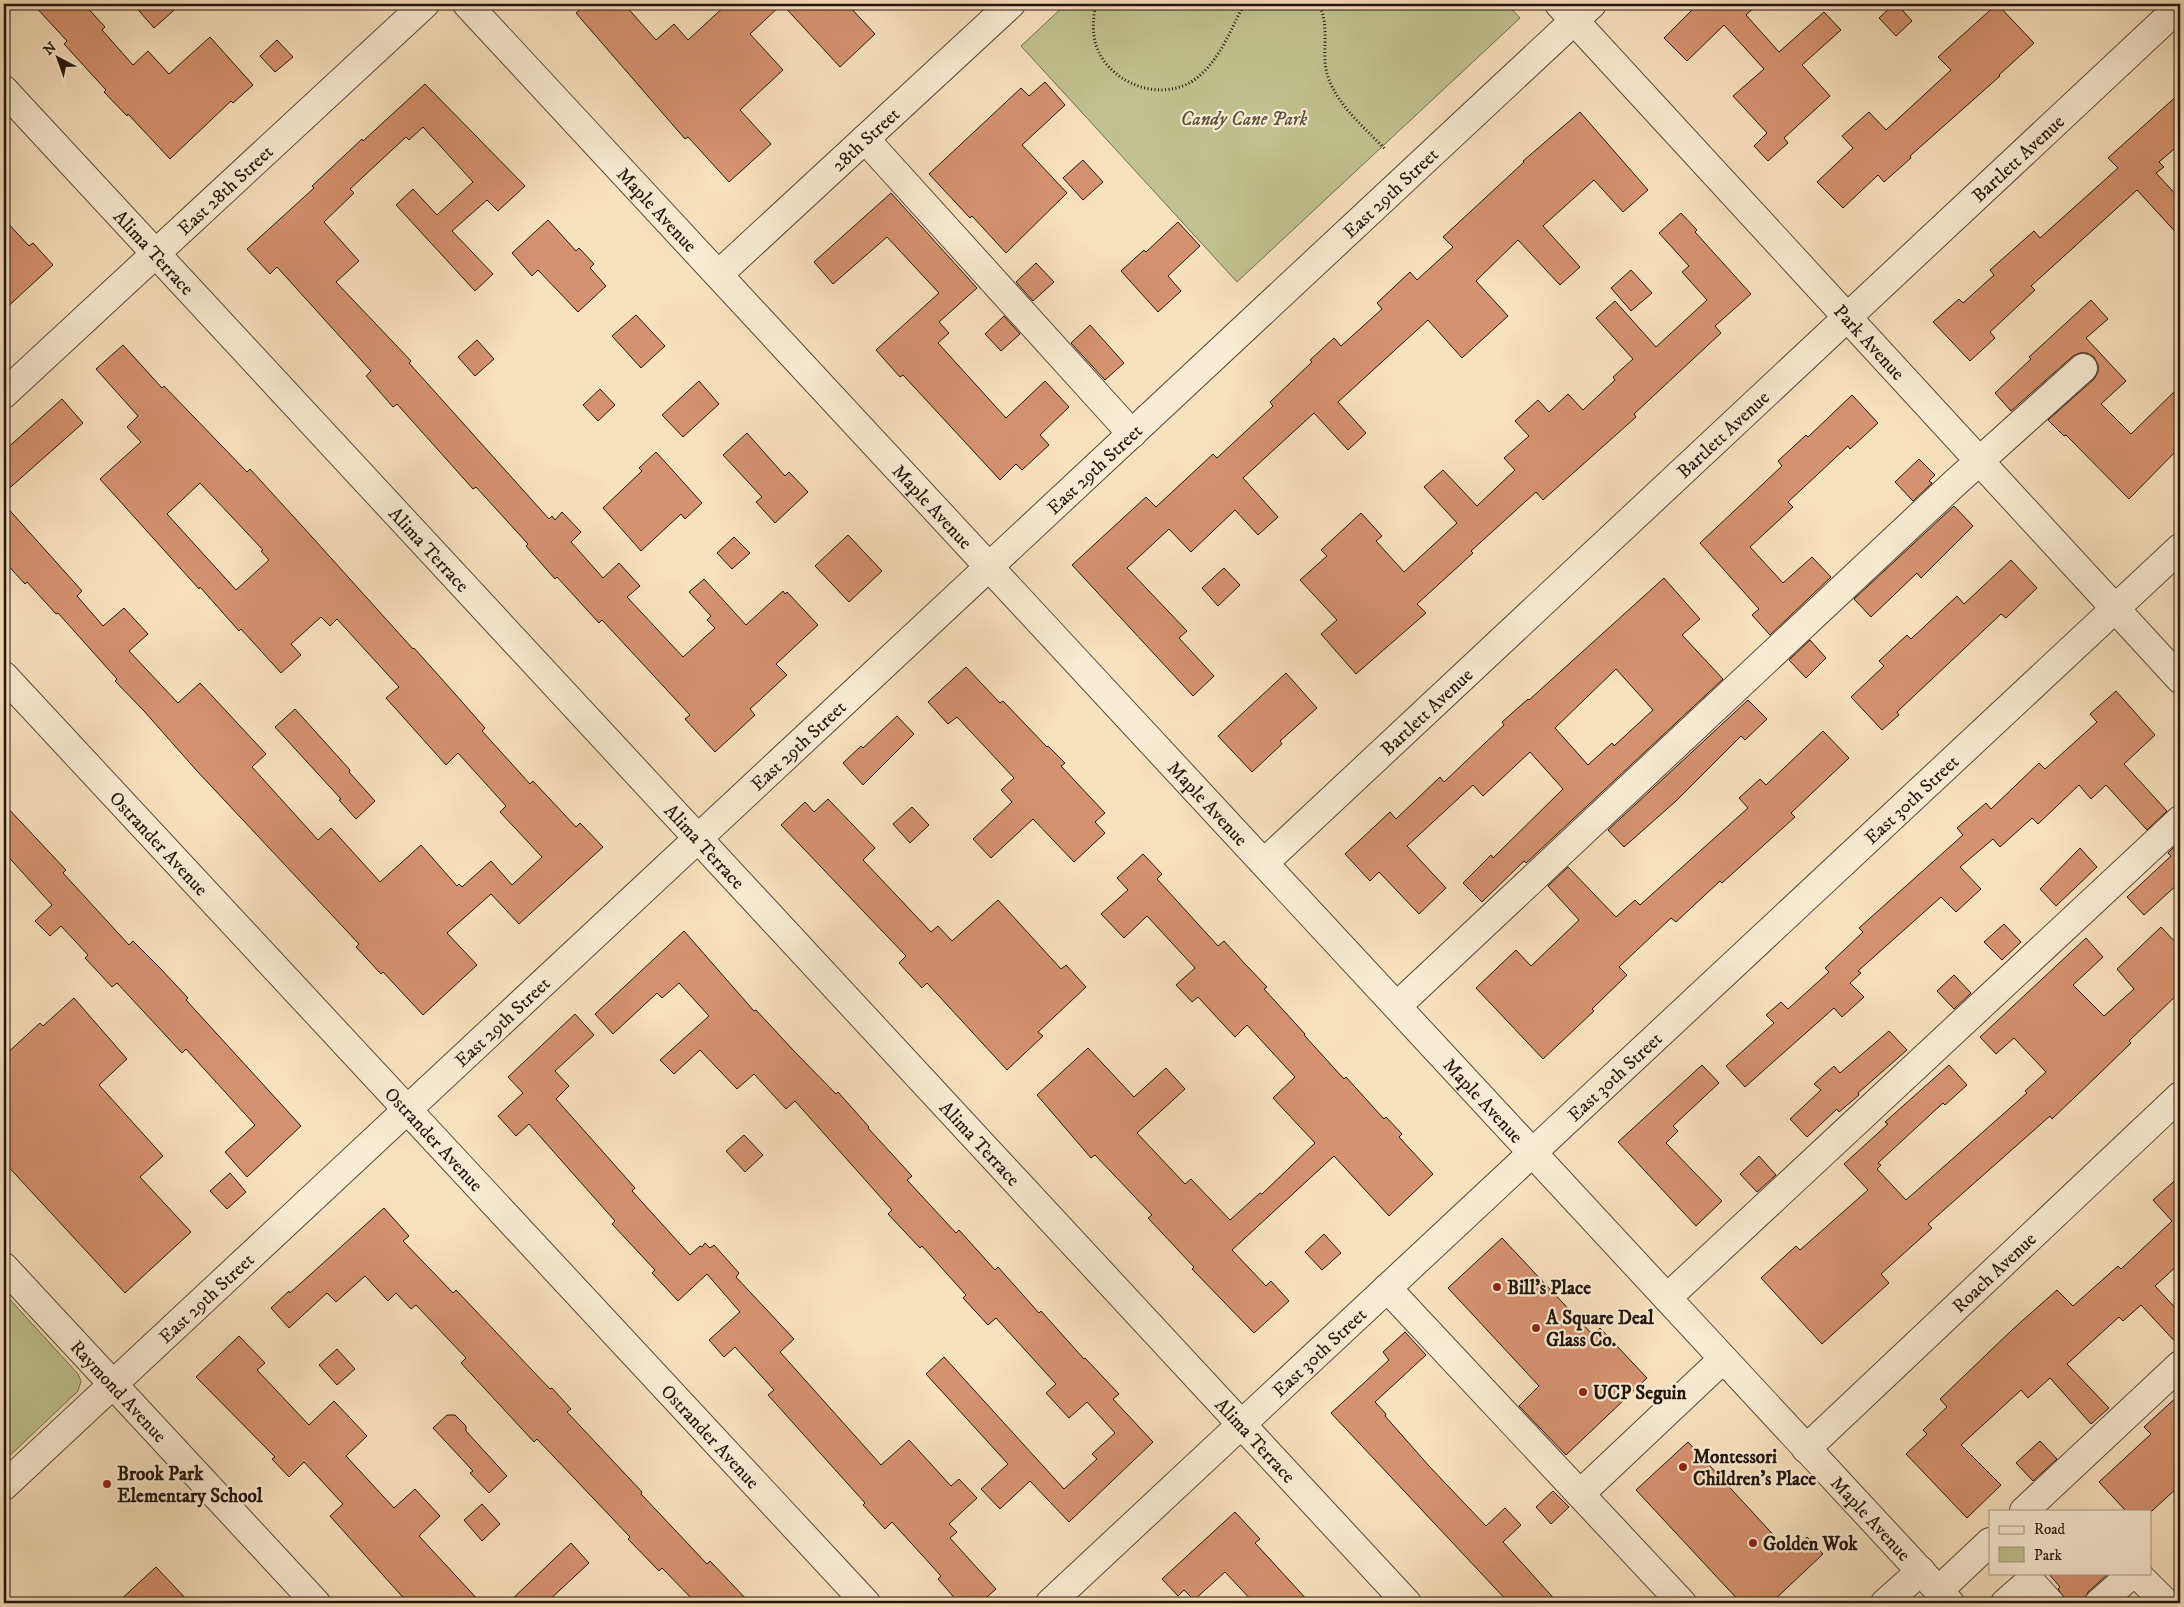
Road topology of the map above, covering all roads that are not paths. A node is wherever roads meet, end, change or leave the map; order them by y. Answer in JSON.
{"nodes":[{"id":1,"x":424,"y":4,"type":"edge"},
{"id":2,"x":467,"y":4,"type":"edge"},
{"id":3,"x":1011,"y":4,"type":"edge"},
{"id":4,"x":2180,"y":6,"type":"edge"},
{"id":5,"x":1575,"y":9,"type":"edge"},
{"id":6,"x":4,"y":90,"type":"edge"},
{"id":7,"x":865,"y":139,"type":"junction"},
{"id":8,"x":155,"y":253,"type":"junction"},
{"id":9,"x":719,"y":274,"type":"junction"},
{"id":10,"x":1847,"y":318,"type":"junction"},
{"id":11,"x":2083,"y":368,"type":"dead end"},
{"id":12,"x":4,"y":394,"type":"edge"},
{"id":13,"x":1132,"y":434,"type":"junction"},
{"id":14,"x":1979,"y":461,"type":"junction"},
{"id":15,"x":2180,"y":548,"type":"edge"},
{"id":16,"x":989,"y":566,"type":"junction"},
{"id":17,"x":2116,"y":609,"type":"junction"},
{"id":18,"x":4,"y":676,"type":"edge"},
{"id":19,"x":2180,"y":679,"type":"edge"},
{"id":20,"x":2180,"y":820,"type":"edge"},
{"id":21,"x":698,"y":839,"type":"junction"},
{"id":22,"x":1264,"y":863,"type":"junction"},
{"id":23,"x":1397,"y":1006,"type":"junction"},
{"id":24,"x":2180,"y":1096,"type":"edge"},
{"id":25,"x":408,"y":1111,"type":"junction"},
{"id":26,"x":1533,"y":1152,"type":"junction"},
{"id":27,"x":4,"y":1267,"type":"edge"},
{"id":28,"x":1387,"y":1288,"type":"junction"},
{"id":29,"x":1668,"y":1298,"type":"junction"},
{"id":30,"x":1723,"y":1359,"type":"junction"},
{"id":31,"x":2180,"y":1365,"type":"edge"},
{"id":32,"x":113,"y":1385,"type":"junction"},
{"id":33,"x":1242,"y":1424,"type":"junction"},
{"id":34,"x":1806,"y":1449,"type":"junction"},
{"id":35,"x":4,"y":1486,"type":"edge"},
{"id":36,"x":1580,"y":1494,"type":"junction"},
{"id":37,"x":2025,"y":1510,"type":"edge"},
{"id":38,"x":1989,"y":1543,"type":"edge"},
{"id":39,"x":2134,"y":1574,"type":"edge"},
{"id":40,"x":2136,"y":1574,"type":"edge"},
{"id":41,"x":1936,"y":1588,"type":"edge"},
{"id":42,"x":2162,"y":1602,"type":"edge"},
{"id":43,"x":316,"y":1603,"type":"edge"},
{"id":44,"x":866,"y":1603,"type":"edge"},
{"id":45,"x":1050,"y":1603,"type":"edge"},
{"id":46,"x":1406,"y":1603,"type":"edge"},
{"id":47,"x":1682,"y":1603,"type":"edge"},
{"id":48,"x":1885,"y":1603,"type":"edge"},
{"id":49,"x":2006,"y":1603,"type":"edge"},
{"id":50,"x":2050,"y":1603,"type":"edge"},
{"id":51,"x":2099,"y":1603,"type":"edge"}],
"edges":[{"from":1,"to":8,"type":"street","name":"East 28th Street"},
{"from":2,"to":9,"type":"street","name":"Maple Avenue"},
{"from":3,"to":7,"type":"street","name":"28th Street"},
{"from":4,"to":10,"type":"street","name":"Bartlett Avenue"},
{"from":5,"to":10,"type":"street","name":"Park Avenue"},
{"from":5,"to":13,"type":"street","name":"East 29th Street"},
{"from":6,"to":8,"type":"street","name":"Alima Terrace"},
{"from":7,"to":9,"type":"street","name":"28th Street"},
{"from":7,"to":13,"type":"street"},
{"from":8,"to":12,"type":"street","name":"East 28th Street"},
{"from":8,"to":21,"type":"street","name":"Alima Terrace"},
{"from":9,"to":16,"type":"street","name":"Maple Avenue"},
{"from":10,"to":14,"type":"street","name":"Park Avenue"},
{"from":10,"to":22,"type":"street","name":"Bartlett Avenue"},
{"from":11,"to":14,"type":"street"},
{"from":13,"to":16,"type":"street","name":"East 29th Street"},
{"from":14,"to":17,"type":"street","name":"Park Avenue"},
{"from":14,"to":23,"type":"street"},
{"from":15,"to":17,"type":"street","name":"East 30th Street"},
{"from":16,"to":21,"type":"street","name":"East 29th Street"},
{"from":16,"to":22,"type":"street","name":"Maple Avenue"},
{"from":17,"to":19,"type":"street","name":"Park Avenue"},
{"from":17,"to":26,"type":"street","name":"East 30th Street"},
{"from":18,"to":25,"type":"street","name":"Ostrander Avenue"},
{"from":20,"to":29,"type":"street"},
{"from":21,"to":25,"type":"street","name":"East 29th Street"},
{"from":21,"to":33,"type":"street","name":"Alima Terrace"},
{"from":22,"to":23,"type":"street","name":"Maple Avenue"},
{"from":23,"to":26,"type":"street","name":"Maple Avenue"},
{"from":24,"to":34,"type":"street","name":"Roach Avenue"},
{"from":25,"to":32,"type":"street","name":"East 29th Street"},
{"from":25,"to":44,"type":"street","name":"Ostrander Avenue"},
{"from":26,"to":28,"type":"street","name":"East 30th Street"},
{"from":26,"to":29,"type":"street","name":"Maple Avenue"},
{"from":27,"to":32,"type":"street","name":"Raymond Avenue"},
{"from":28,"to":33,"type":"street","name":"East 30th Street"},
{"from":28,"to":36,"type":"street"},
{"from":29,"to":30,"type":"street","name":"Maple Avenue"},
{"from":30,"to":34,"type":"street","name":"Maple Avenue"},
{"from":30,"to":36,"type":"street"},
{"from":31,"to":37,"type":"street"},
{"from":32,"to":35,"type":"street","name":"East 29th Street"},
{"from":32,"to":43,"type":"street","name":"Raymond Avenue"},
{"from":33,"to":45,"type":"street","name":"East 30th Street"},
{"from":33,"to":46,"type":"street","name":"Alima Terrace"},
{"from":34,"to":41,"type":"street","name":"Maple Avenue"},
{"from":36,"to":47,"type":"street"},
{"from":38,"to":41,"type":"street"},
{"from":39,"to":51,"type":"street"},
{"from":40,"to":42,"type":"street"},
{"from":41,"to":48,"type":"street"},
{"from":49,"to":50,"type":"street"}]}
